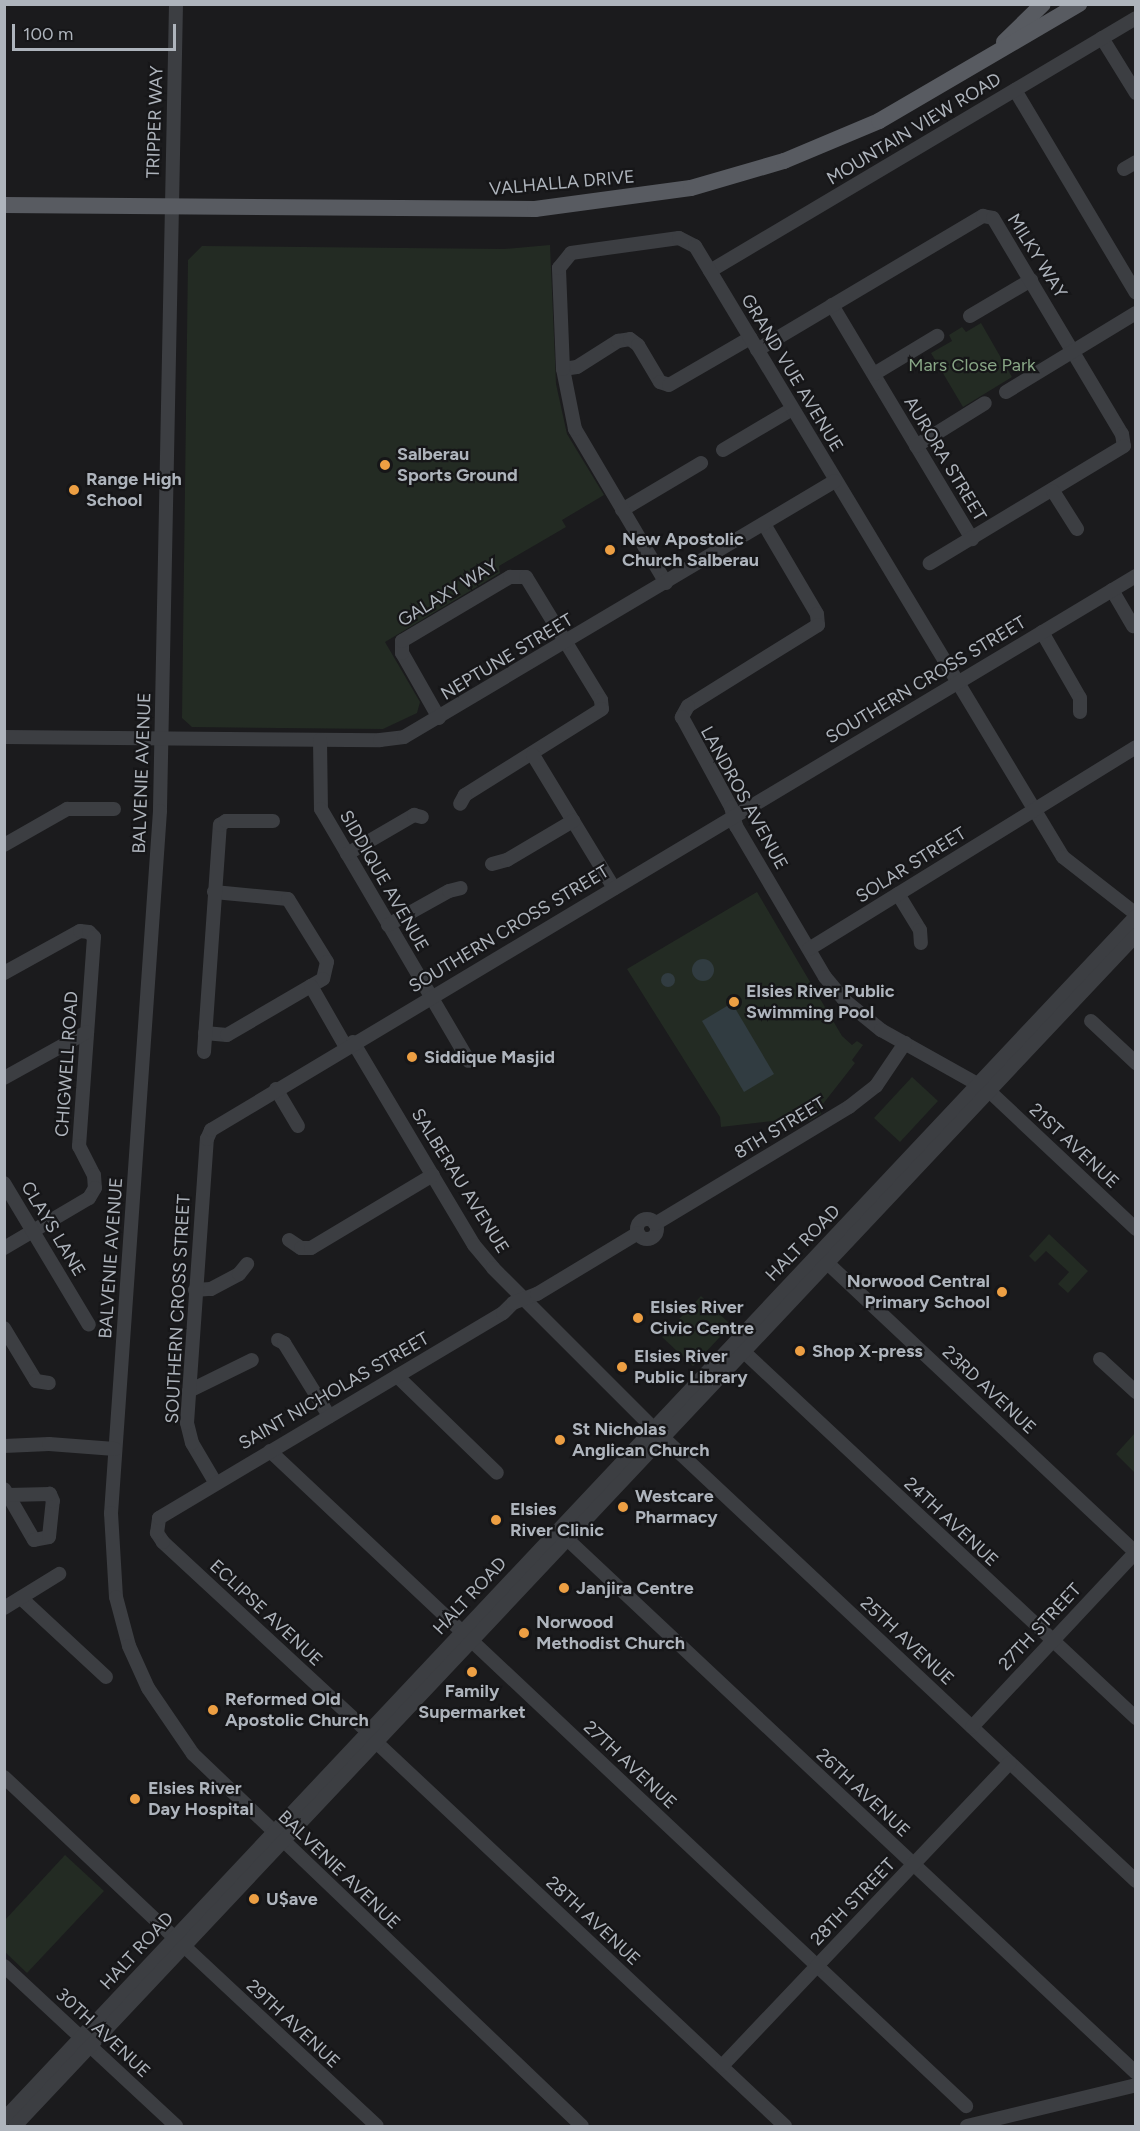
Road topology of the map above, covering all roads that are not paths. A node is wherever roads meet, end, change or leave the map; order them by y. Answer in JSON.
{"nodes":[{"id":1,"x":176,"y":4,"type":"edge"},
{"id":2,"x":1043,"y":4,"type":"edge"},
{"id":3,"x":1079,"y":4,"type":"edge"},
{"id":4,"x":1136,"y":18,"type":"edge"},
{"id":5,"x":1102,"y":38,"type":"junction"},
{"id":6,"x":964,"y":75,"type":"junction"},
{"id":7,"x":1015,"y":90,"type":"junction"},
{"id":8,"x":1136,"y":93,"type":"edge"},
{"id":9,"x":4,"y":205,"type":"edge"},
{"id":10,"x":171,"y":205,"type":"junction"},
{"id":11,"x":710,"y":271,"type":"junction"},
{"id":12,"x":1031,"y":280,"type":"junction"},
{"id":13,"x":1136,"y":293,"type":"edge"},
{"id":14,"x":832,"y":305,"type":"junction"},
{"id":15,"x":1136,"y":313,"type":"edge"},
{"id":16,"x":970,"y":316,"type":"dead end"},
{"id":17,"x":937,"y":336,"type":"dead end"},
{"id":18,"x":753,"y":344,"type":"junction"},
{"id":19,"x":1073,"y":351,"type":"junction"},
{"id":20,"x":563,"y":369,"type":"junction"},
{"id":21,"x":874,"y":374,"type":"junction"},
{"id":22,"x":1006,"y":392,"type":"dead end"},
{"id":23,"x":985,"y":403,"type":"dead end"},
{"id":24,"x":792,"y":409,"type":"junction"},
{"id":25,"x":916,"y":446,"type":"junction"},
{"id":26,"x":723,"y":450,"type":"dead end"},
{"id":27,"x":701,"y":463,"type":"dead end"},
{"id":28,"x":835,"y":481,"type":"junction"},
{"id":29,"x":1053,"y":491,"type":"junction"},
{"id":30,"x":622,"y":510,"type":"junction"},
{"id":31,"x":764,"y":524,"type":"junction"},
{"id":32,"x":1077,"y":529,"type":"dead end"},
{"id":33,"x":972,"y":539,"type":"junction"},
{"id":34,"x":930,"y":563,"type":"dead end"},
{"id":35,"x":1136,"y":576,"type":"edge"},
{"id":36,"x":666,"y":583,"type":"junction"},
{"id":37,"x":1112,"y":590,"type":"junction"},
{"id":38,"x":1133,"y":626,"type":"dead end"},
{"id":39,"x":1042,"y":632,"type":"junction"},
{"id":40,"x":565,"y":643,"type":"junction"},
{"id":41,"x":956,"y":684,"type":"junction"},
{"id":42,"x":1080,"y":712,"type":"dead end"},
{"id":43,"x":439,"y":718,"type":"junction"},
{"id":44,"x":4,"y":737,"type":"edge"},
{"id":45,"x":162,"y":739,"type":"junction"},
{"id":46,"x":320,"y":740,"type":"junction"},
{"id":47,"x":1136,"y":747,"type":"edge"},
{"id":48,"x":533,"y":755,"type":"junction"},
{"id":49,"x":460,"y":804,"type":"dead end"},
{"id":50,"x":114,"y":809,"type":"dead end"},
{"id":51,"x":1032,"y":810,"type":"junction"},
{"id":52,"x":734,"y":816,"type":"junction"},
{"id":53,"x":422,"y":817,"type":"dead end"},
{"id":54,"x":273,"y":821,"type":"dead end"},
{"id":55,"x":573,"y":821,"type":"junction"},
{"id":56,"x":4,"y":844,"type":"edge"},
{"id":57,"x":346,"y":854,"type":"junction"},
{"id":58,"x":492,"y":864,"type":"dead end"},
{"id":59,"x":461,"y":888,"type":"dead end"},
{"id":60,"x":614,"y":888,"type":"junction"},
{"id":61,"x":214,"y":892,"type":"junction"},
{"id":62,"x":898,"y":894,"type":"junction"},
{"id":63,"x":1136,"y":915,"type":"edge"},
{"id":64,"x":388,"y":925,"type":"junction"},
{"id":65,"x":1136,"y":935,"type":"edge"},
{"id":66,"x":921,"y":943,"type":"dead end"},
{"id":67,"x":809,"y":949,"type":"junction"},
{"id":68,"x":4,"y":974,"type":"edge"},
{"id":69,"x":311,"y":986,"type":"junction"},
{"id":70,"x":431,"y":996,"type":"junction"},
{"id":71,"x":1091,"y":1021,"type":"dead end"},
{"id":72,"x":87,"y":1032,"type":"junction"},
{"id":73,"x":205,"y":1033,"type":"junction"},
{"id":74,"x":905,"y":1043,"type":"junction"},
{"id":75,"x":349,"y":1045,"type":"junction"},
{"id":76,"x":204,"y":1052,"type":"dead end"},
{"id":77,"x":469,"y":1061,"type":"dead end"},
{"id":78,"x":1136,"y":1064,"type":"edge"},
{"id":79,"x":4,"y":1078,"type":"edge"},
{"id":80,"x":983,"y":1087,"type":"junction"},
{"id":81,"x":276,"y":1089,"type":"junction"},
{"id":82,"x":298,"y":1126,"type":"dead end"},
{"id":83,"x":433,"y":1175,"type":"junction"},
{"id":84,"x":4,"y":1183,"type":"edge"},
{"id":85,"x":1136,"y":1229,"type":"edge"},
{"id":86,"x":34,"y":1230,"type":"junction"},
{"id":87,"x":289,"y":1240,"type":"dead end"},
{"id":88,"x":4,"y":1248,"type":"edge"},
{"id":89,"x":822,"y":1258,"type":"junction"},
{"id":90,"x":247,"y":1264,"type":"dead end"},
{"id":91,"x":195,"y":1290,"type":"junction"},
{"id":92,"x":524,"y":1299,"type":"junction"},
{"id":93,"x":89,"y":1325,"type":"dead end"},
{"id":94,"x":4,"y":1328,"type":"edge"},
{"id":95,"x":278,"y":1340,"type":"dead end"},
{"id":96,"x":743,"y":1352,"type":"junction"},
{"id":97,"x":1100,"y":1359,"type":"dead end"},
{"id":98,"x":252,"y":1360,"type":"dead end"},
{"id":99,"x":398,"y":1376,"type":"junction"},
{"id":100,"x":50,"y":1383,"type":"dead end"},
{"id":101,"x":189,"y":1391,"type":"junction"},
{"id":102,"x":1136,"y":1392,"type":"edge"},
{"id":103,"x":329,"y":1416,"type":"junction"},
{"id":104,"x":658,"y":1432,"type":"junction"},
{"id":105,"x":4,"y":1446,"type":"edge"},
{"id":106,"x":115,"y":1449,"type":"junction"},
{"id":107,"x":270,"y":1451,"type":"junction"},
{"id":108,"x":497,"y":1473,"type":"dead end"},
{"id":109,"x":215,"y":1482,"type":"junction"},
{"id":110,"x":162,"y":1514,"type":"joint"},
{"id":111,"x":567,"y":1539,"type":"junction"},
{"id":112,"x":1135,"y":1553,"type":"edge"},
{"id":113,"x":59,"y":1574,"type":"dead end"},
{"id":114,"x":21,"y":1598,"type":"junction"},
{"id":115,"x":4,"y":1608,"type":"edge"},
{"id":116,"x":466,"y":1636,"type":"junction"},
{"id":117,"x":1052,"y":1641,"type":"junction"},
{"id":118,"x":106,"y":1677,"type":"dead end"},
{"id":119,"x":1136,"y":1718,"type":"edge"},
{"id":120,"x":972,"y":1727,"type":"junction"},
{"id":121,"x":372,"y":1737,"type":"junction"},
{"id":122,"x":1010,"y":1763,"type":"junction"},
{"id":123,"x":4,"y":1777,"type":"edge"},
{"id":124,"x":279,"y":1838,"type":"junction"},
{"id":125,"x":914,"y":1865,"type":"junction"},
{"id":126,"x":1136,"y":1881,"type":"edge"},
{"id":127,"x":180,"y":1942,"type":"junction"},
{"id":128,"x":818,"y":1965,"type":"junction"},
{"id":129,"x":4,"y":1966,"type":"edge"},
{"id":130,"x":86,"y":2042,"type":"junction"},
{"id":131,"x":722,"y":2066,"type":"junction"},
{"id":132,"x":1136,"y":2073,"type":"edge"},
{"id":133,"x":1136,"y":2085,"type":"edge"},
{"id":134,"x":966,"y":2106,"type":"dead end"},
{"id":135,"x":4,"y":2119,"type":"edge"},
{"id":136,"x":15,"y":2127,"type":"edge"},
{"id":137,"x":176,"y":2127,"type":"edge"},
{"id":138,"x":377,"y":2127,"type":"edge"},
{"id":139,"x":582,"y":2127,"type":"edge"},
{"id":140,"x":785,"y":2127,"type":"edge"},
{"id":141,"x":967,"y":2127,"type":"edge"}],
"edges":[{"from":1,"to":10,"type":"street","name":"TRIPPER WAY"},
{"from":2,"to":6,"type":"main road"},
{"from":3,"to":6,"type":"main road","name":"VALHALLA DRIVE"},
{"from":4,"to":5,"type":"street","name":"MOUNTAIN VIEW ROAD"},
{"from":5,"to":7,"type":"street","name":"MOUNTAIN VIEW ROAD"},
{"from":5,"to":8,"type":"street"},
{"from":6,"to":10,"type":"main road","name":"VALHALLA DRIVE"},
{"from":7,"to":11,"type":"street","name":"MOUNTAIN VIEW ROAD"},
{"from":7,"to":13,"type":"street"},
{"from":9,"to":10,"type":"main road","name":"VALHALLA DRIVE"},
{"from":10,"to":45,"type":"street","name":"BALVENIE AVENUE"},
{"from":11,"to":18,"type":"street","name":"GRAND VUE AVENUE"},
{"from":11,"to":20,"type":"street","name":"GRAND VUE AVENUE"},
{"from":12,"to":14,"type":"street","name":"MILKY WAY"},
{"from":12,"to":16,"type":"street"},
{"from":12,"to":19,"type":"street","name":"MILKY WAY"},
{"from":14,"to":18,"type":"street","name":"MILKY WAY"},
{"from":14,"to":21,"type":"street","name":"AURORA STREET"},
{"from":15,"to":19,"type":"street"},
{"from":17,"to":21,"type":"street"},
{"from":18,"to":20,"type":"street","name":"MILKY WAY"},
{"from":18,"to":24,"type":"street","name":"GRAND VUE AVENUE"},
{"from":19,"to":22,"type":"street"},
{"from":19,"to":29,"type":"street","name":"MILKY WAY"},
{"from":20,"to":30,"type":"street","name":"GRAND VUE AVENUE"},
{"from":21,"to":25,"type":"street","name":"AURORA STREET"},
{"from":23,"to":25,"type":"street"},
{"from":24,"to":26,"type":"street"},
{"from":24,"to":28,"type":"street","name":"GRAND VUE AVENUE"},
{"from":25,"to":33,"type":"street","name":"AURORA STREET"},
{"from":27,"to":30,"type":"street"},
{"from":28,"to":31,"type":"street","name":"NEPTUNE STREET"},
{"from":28,"to":41,"type":"street","name":"GRAND VUE AVENUE"},
{"from":29,"to":32,"type":"street"},
{"from":29,"to":33,"type":"street","name":"MILKY WAY"},
{"from":30,"to":36,"type":"street","name":"GRAND VUE AVENUE"},
{"from":31,"to":36,"type":"street","name":"NEPTUNE STREET"},
{"from":31,"to":52,"type":"street","name":"LANDROS AVENUE"},
{"from":33,"to":34,"type":"street","name":"MILKY WAY"},
{"from":35,"to":37,"type":"street","name":"SOUTHERN CROSS STREET"},
{"from":36,"to":40,"type":"street","name":"NEPTUNE STREET"},
{"from":37,"to":38,"type":"street"},
{"from":37,"to":39,"type":"street","name":"SOUTHERN CROSS STREET"},
{"from":39,"to":41,"type":"street","name":"SOUTHERN CROSS STREET"},
{"from":39,"to":42,"type":"street"},
{"from":40,"to":43,"type":"street","name":"NEPTUNE STREET"},
{"from":40,"to":43,"type":"street","name":"GALAXY WAY"},
{"from":40,"to":48,"type":"street","name":"GALAXY WAY"},
{"from":41,"to":51,"type":"street","name":"GRAND VUE AVENUE"},
{"from":41,"to":52,"type":"street","name":"SOUTHERN CROSS STREET"},
{"from":43,"to":46,"type":"street","name":"NEPTUNE STREET"},
{"from":44,"to":45,"type":"street","name":"NEPTUNE STREET"},
{"from":45,"to":46,"type":"street","name":"NEPTUNE STREET"},
{"from":45,"to":106,"type":"street","name":"BALVENIE AVENUE"},
{"from":46,"to":57,"type":"street","name":"SIDDIQUE AVENUE"},
{"from":47,"to":51,"type":"street","name":"SOLAR STREET"},
{"from":48,"to":49,"type":"street","name":"GALAXY WAY"},
{"from":48,"to":55,"type":"street"},
{"from":50,"to":56,"type":"street"},
{"from":51,"to":62,"type":"street","name":"SOLAR STREET"},
{"from":51,"to":63,"type":"street","name":"GRAND VUE AVENUE"},
{"from":52,"to":60,"type":"street","name":"SOUTHERN CROSS STREET"},
{"from":52,"to":67,"type":"street","name":"LANDROS AVENUE"},
{"from":53,"to":57,"type":"street"},
{"from":54,"to":61,"type":"street"},
{"from":55,"to":58,"type":"street"},
{"from":55,"to":60,"type":"street"},
{"from":57,"to":64,"type":"street","name":"SIDDIQUE AVENUE"},
{"from":59,"to":64,"type":"street"},
{"from":60,"to":70,"type":"street","name":"SOUTHERN CROSS STREET"},
{"from":61,"to":69,"type":"street"},
{"from":61,"to":73,"type":"street"},
{"from":62,"to":66,"type":"street"},
{"from":62,"to":67,"type":"street","name":"SOLAR STREET"},
{"from":63,"to":80,"type":"street","name":"HALT ROAD"},
{"from":64,"to":70,"type":"street","name":"SIDDIQUE AVENUE"},
{"from":65,"to":80,"type":"street","name":"HALT ROAD"},
{"from":67,"to":74,"type":"street","name":"LANDROS AVENUE"},
{"from":68,"to":72,"type":"street","name":"CHIGWELL ROAD"},
{"from":69,"to":73,"type":"street"},
{"from":69,"to":75,"type":"street","name":"SALBERAU AVENUE"},
{"from":70,"to":75,"type":"street","name":"SOUTHERN CROSS STREET"},
{"from":70,"to":77,"type":"street","name":"SIDDIQUE AVENUE"},
{"from":71,"to":78,"type":"street"},
{"from":72,"to":79,"type":"street"},
{"from":72,"to":86,"type":"street","name":"CHIGWELL ROAD"},
{"from":73,"to":76,"type":"street"},
{"from":74,"to":80,"type":"street","name":"LANDROS AVENUE"},
{"from":74,"to":92,"type":"street","name":"8TH STREET"},
{"from":75,"to":81,"type":"street","name":"SOUTHERN CROSS STREET"},
{"from":75,"to":83,"type":"street","name":"SALBERAU AVENUE"},
{"from":80,"to":85,"type":"street","name":"21ST AVENUE"},
{"from":80,"to":89,"type":"street","name":"HALT ROAD"},
{"from":81,"to":82,"type":"street"},
{"from":81,"to":91,"type":"street","name":"SOUTHERN CROSS STREET"},
{"from":83,"to":87,"type":"street"},
{"from":83,"to":92,"type":"street","name":"SALBERAU AVENUE"},
{"from":84,"to":86,"type":"street","name":"CLAYS LANE"},
{"from":86,"to":88,"type":"street","name":"CHIGWELL ROAD"},
{"from":86,"to":93,"type":"street","name":"CLAYS LANE"},
{"from":89,"to":96,"type":"street","name":"HALT ROAD"},
{"from":89,"to":104,"type":"street","name":"HALT ROAD"},
{"from":89,"to":112,"type":"street","name":"23RD AVENUE"},
{"from":90,"to":91,"type":"street"},
{"from":91,"to":101,"type":"street","name":"SOUTHERN CROSS STREET"},
{"from":92,"to":99,"type":"street","name":"SAINT NICHOLAS STREET"},
{"from":92,"to":104,"type":"street","name":"SALBERAU AVENUE"},
{"from":94,"to":100,"type":"street"},
{"from":95,"to":103,"type":"street"},
{"from":96,"to":104,"type":"street","name":"HALT ROAD"},
{"from":96,"to":117,"type":"street","name":"24TH AVENUE"},
{"from":97,"to":102,"type":"street"},
{"from":98,"to":101,"type":"street"},
{"from":99,"to":103,"type":"street","name":"SAINT NICHOLAS STREET"},
{"from":99,"to":108,"type":"street"},
{"from":101,"to":109,"type":"street","name":"SOUTHERN CROSS STREET"},
{"from":103,"to":107,"type":"street","name":"SAINT NICHOLAS STREET"},
{"from":104,"to":111,"type":"street","name":"HALT ROAD"},
{"from":104,"to":116,"type":"street","name":"HALT ROAD"},
{"from":104,"to":120,"type":"street","name":"25TH AVENUE"},
{"from":105,"to":106,"type":"street"},
{"from":106,"to":124,"type":"street","name":"BALVENIE AVENUE"},
{"from":107,"to":109,"type":"street","name":"SAINT NICHOLAS STREET"},
{"from":107,"to":116,"type":"street","name":"27TH AVENUE"},
{"from":109,"to":110,"type":"street","name":"SAINT NICHOLAS STREET"},
{"from":110,"to":121,"type":"street","name":"ECLIPSE AVENUE"},
{"from":111,"to":116,"type":"street","name":"HALT ROAD"},
{"from":111,"to":125,"type":"street","name":"26TH AVENUE"},
{"from":112,"to":117,"type":"street","name":"27TH STREET"},
{"from":113,"to":114,"type":"street"},
{"from":114,"to":115,"type":"street"},
{"from":114,"to":118,"type":"street"},
{"from":116,"to":121,"type":"street","name":"HALT ROAD"},
{"from":116,"to":128,"type":"street","name":"27TH AVENUE"},
{"from":117,"to":119,"type":"street","name":"24TH AVENUE"},
{"from":117,"to":120,"type":"street","name":"27TH STREET"},
{"from":120,"to":122,"type":"street","name":"25TH AVENUE"},
{"from":121,"to":124,"type":"street","name":"HALT ROAD"},
{"from":121,"to":131,"type":"street","name":"28TH AVENUE"},
{"from":122,"to":125,"type":"street","name":"28TH STREET"},
{"from":122,"to":126,"type":"street","name":"25TH AVENUE"},
{"from":123,"to":127,"type":"street","name":"29TH AVENUE"},
{"from":124,"to":127,"type":"street","name":"HALT ROAD"},
{"from":124,"to":139,"type":"street","name":"BALVENIE AVENUE"},
{"from":125,"to":128,"type":"street","name":"28TH STREET"},
{"from":125,"to":132,"type":"street","name":"26TH AVENUE"},
{"from":127,"to":130,"type":"street","name":"HALT ROAD"},
{"from":127,"to":138,"type":"street","name":"29TH AVENUE"},
{"from":128,"to":131,"type":"street","name":"28TH STREET"},
{"from":128,"to":134,"type":"street","name":"27TH AVENUE"},
{"from":129,"to":130,"type":"street","name":"30TH AVENUE"},
{"from":130,"to":135,"type":"street","name":"HALT ROAD"},
{"from":130,"to":136,"type":"street","name":"HALT ROAD"},
{"from":130,"to":137,"type":"street","name":"30TH AVENUE"},
{"from":131,"to":140,"type":"street","name":"28TH AVENUE"},
{"from":133,"to":141,"type":"street"}]}
